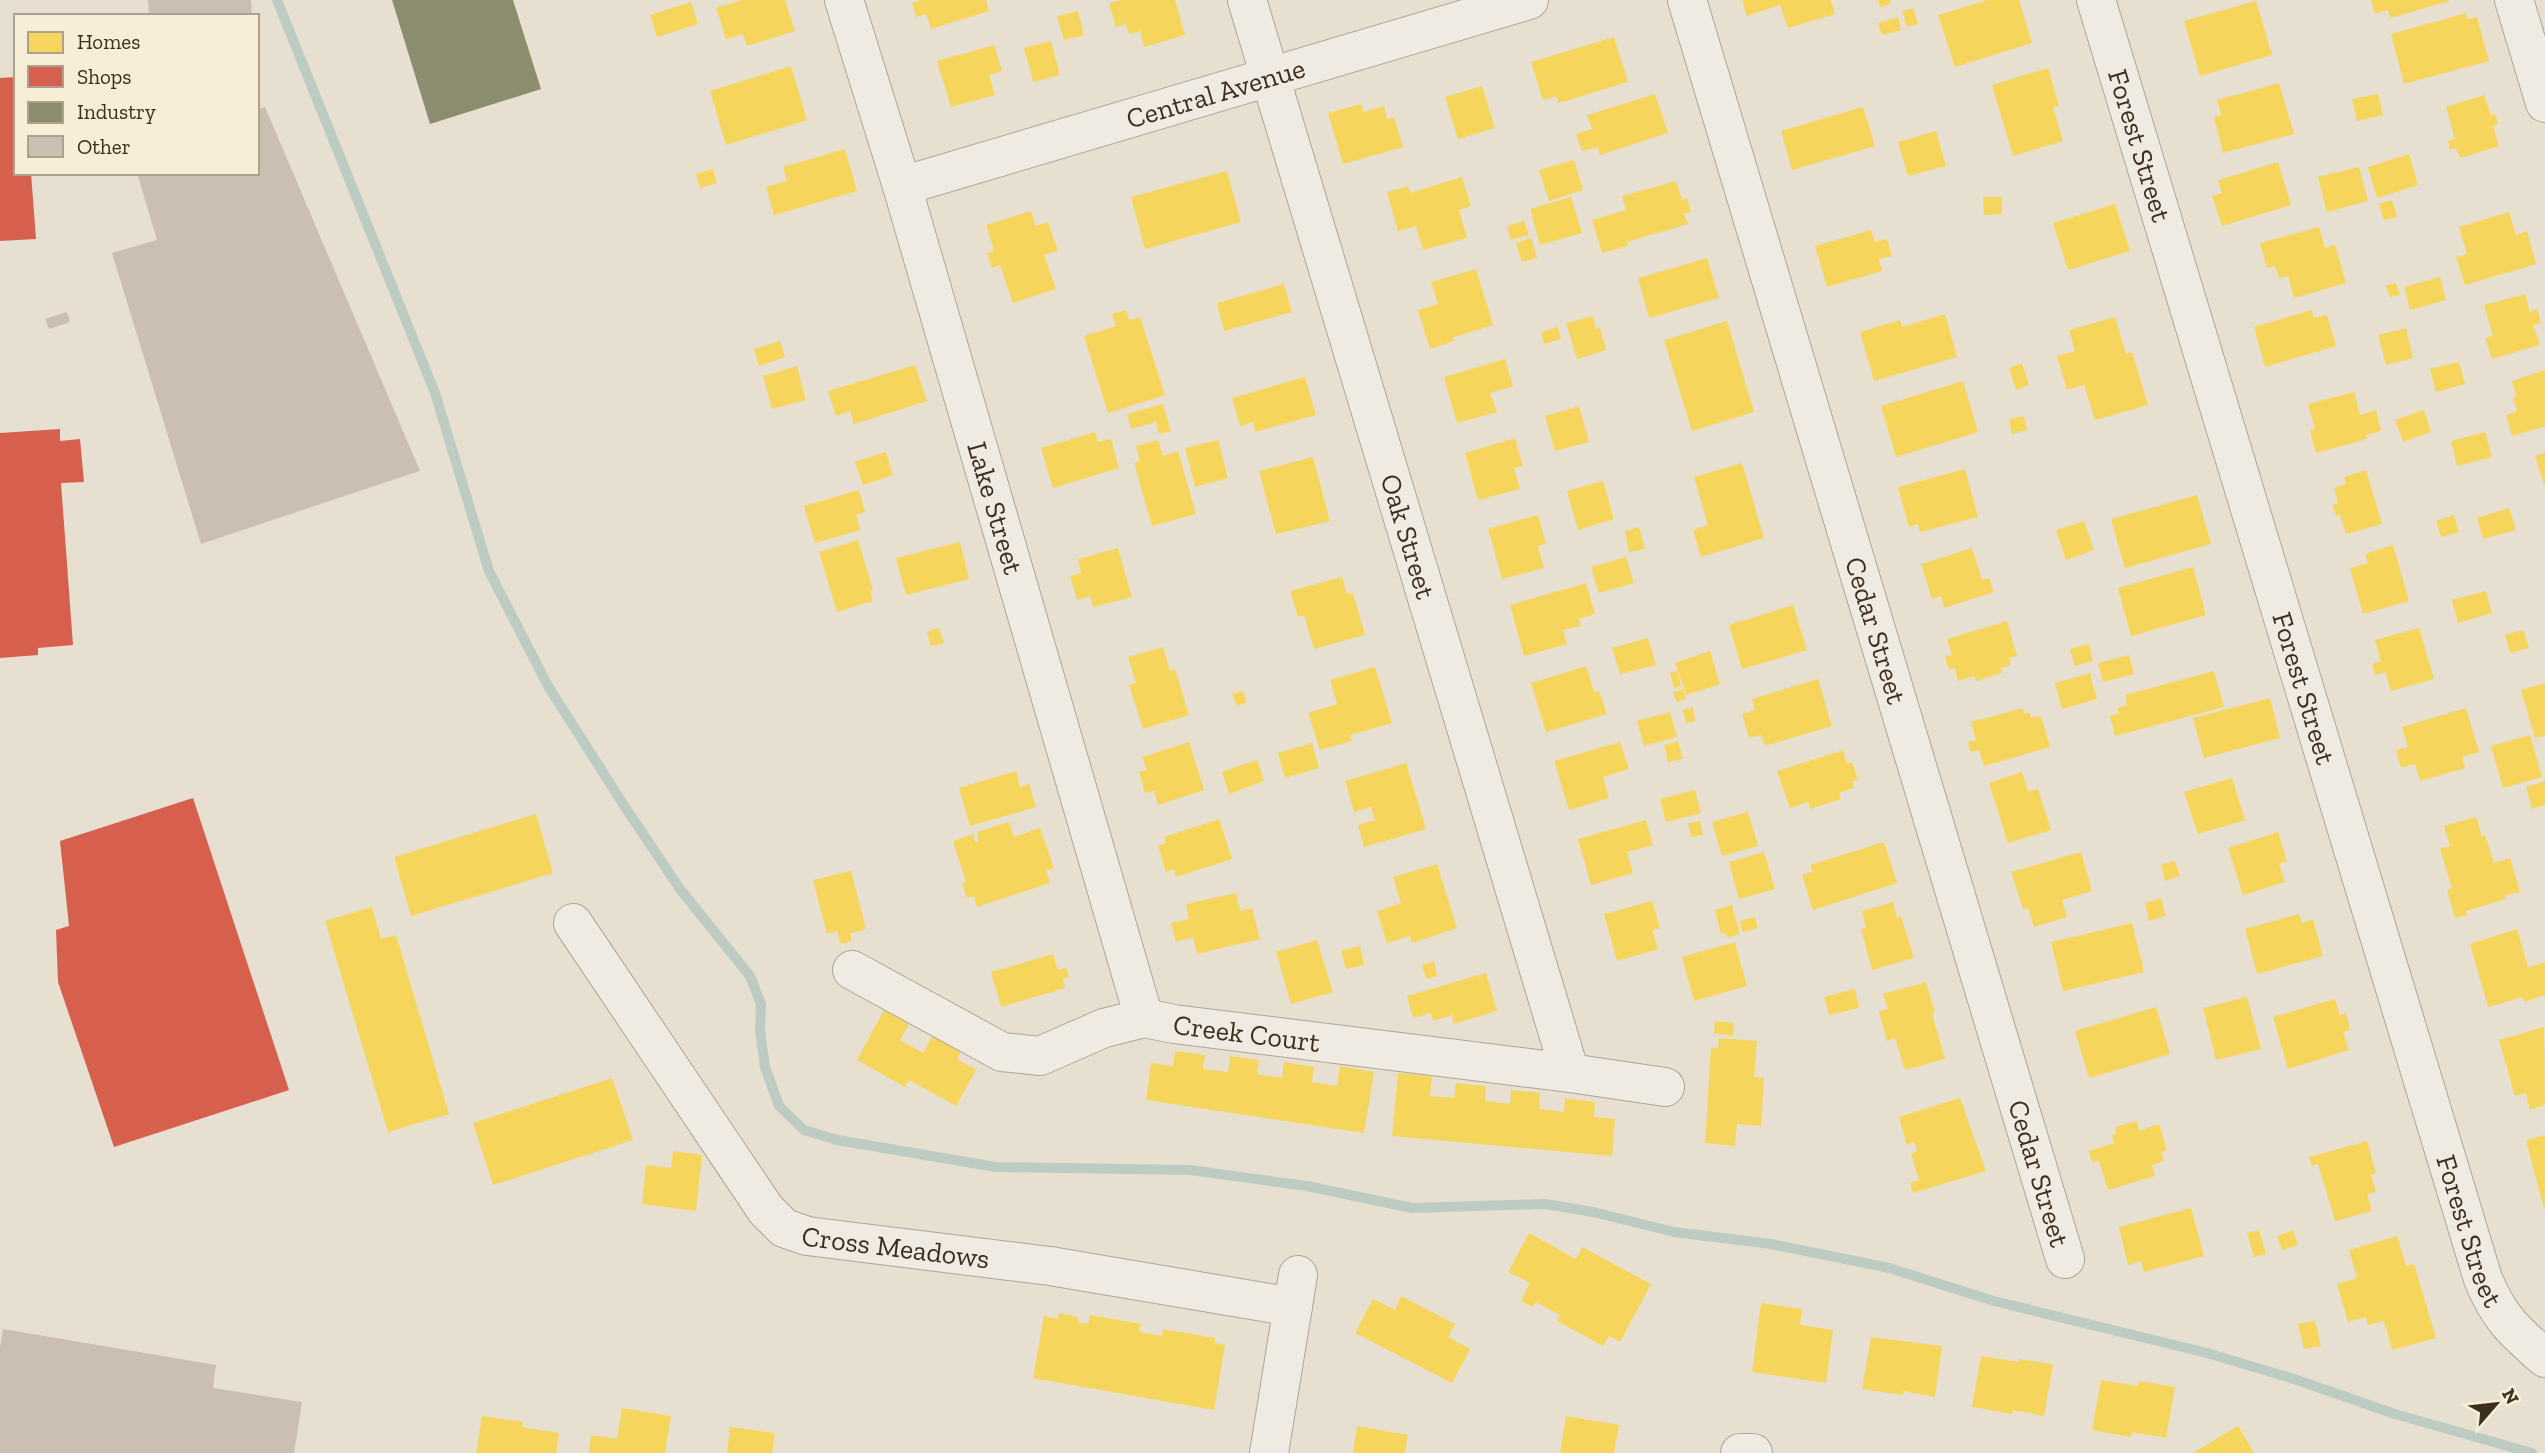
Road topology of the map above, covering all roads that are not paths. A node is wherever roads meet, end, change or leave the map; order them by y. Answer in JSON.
{"nodes":[{"id":1,"x":844,"y":0,"type":"edge"},
{"id":2,"x":1247,"y":0,"type":"edge"},
{"id":3,"x":1529,"y":0,"type":"edge"},
{"id":4,"x":1687,"y":0,"type":"edge"},
{"id":5,"x":2096,"y":0,"type":"edge"},
{"id":6,"x":2514,"y":0,"type":"edge"},
{"id":7,"x":1269,"y":78,"type":"junction"},
{"id":8,"x":2545,"y":103,"type":"edge"},
{"id":9,"x":902,"y":186,"type":"junction"},
{"id":10,"x":573,"y":923,"type":"dead end"},
{"id":11,"x":852,"y":970,"type":"dead end"},
{"id":12,"x":1144,"y":1018,"type":"junction"},
{"id":13,"x":1570,"y":1073,"type":"junction"},
{"id":14,"x":1665,"y":1087,"type":"dead end"},
{"id":15,"x":2064,"y":1259,"type":"dead end"},
{"id":16,"x":2545,"y":1358,"type":"edge"},
{"id":17,"x":1269,"y":1453,"type":"edge"},
{"id":18,"x":1740,"y":1453,"type":"edge"},
{"id":19,"x":1753,"y":1453,"type":"edge"}],
"edges":[{"from":1,"to":9,"type":"street","name":"Lake Street"},
{"from":2,"to":7,"type":"street","name":"Oak Street"},
{"from":3,"to":7,"type":"street","name":"Central Avenue"},
{"from":4,"to":15,"type":"street","name":"Cedar Street"},
{"from":5,"to":16,"type":"street","name":"Forest Street"},
{"from":6,"to":8,"type":"street"},
{"from":7,"to":9,"type":"street","name":"Central Avenue"},
{"from":7,"to":13,"type":"street","name":"Oak Street"},
{"from":9,"to":12,"type":"street","name":"Lake Street"},
{"from":10,"to":17,"type":"street","name":"Cross Meadows"},
{"from":11,"to":12,"type":"street","name":"Creek Court"},
{"from":12,"to":13,"type":"street","name":"Creek Court"},
{"from":13,"to":14,"type":"street","name":"Creek Court"},
{"from":18,"to":19,"type":"street"}]}
